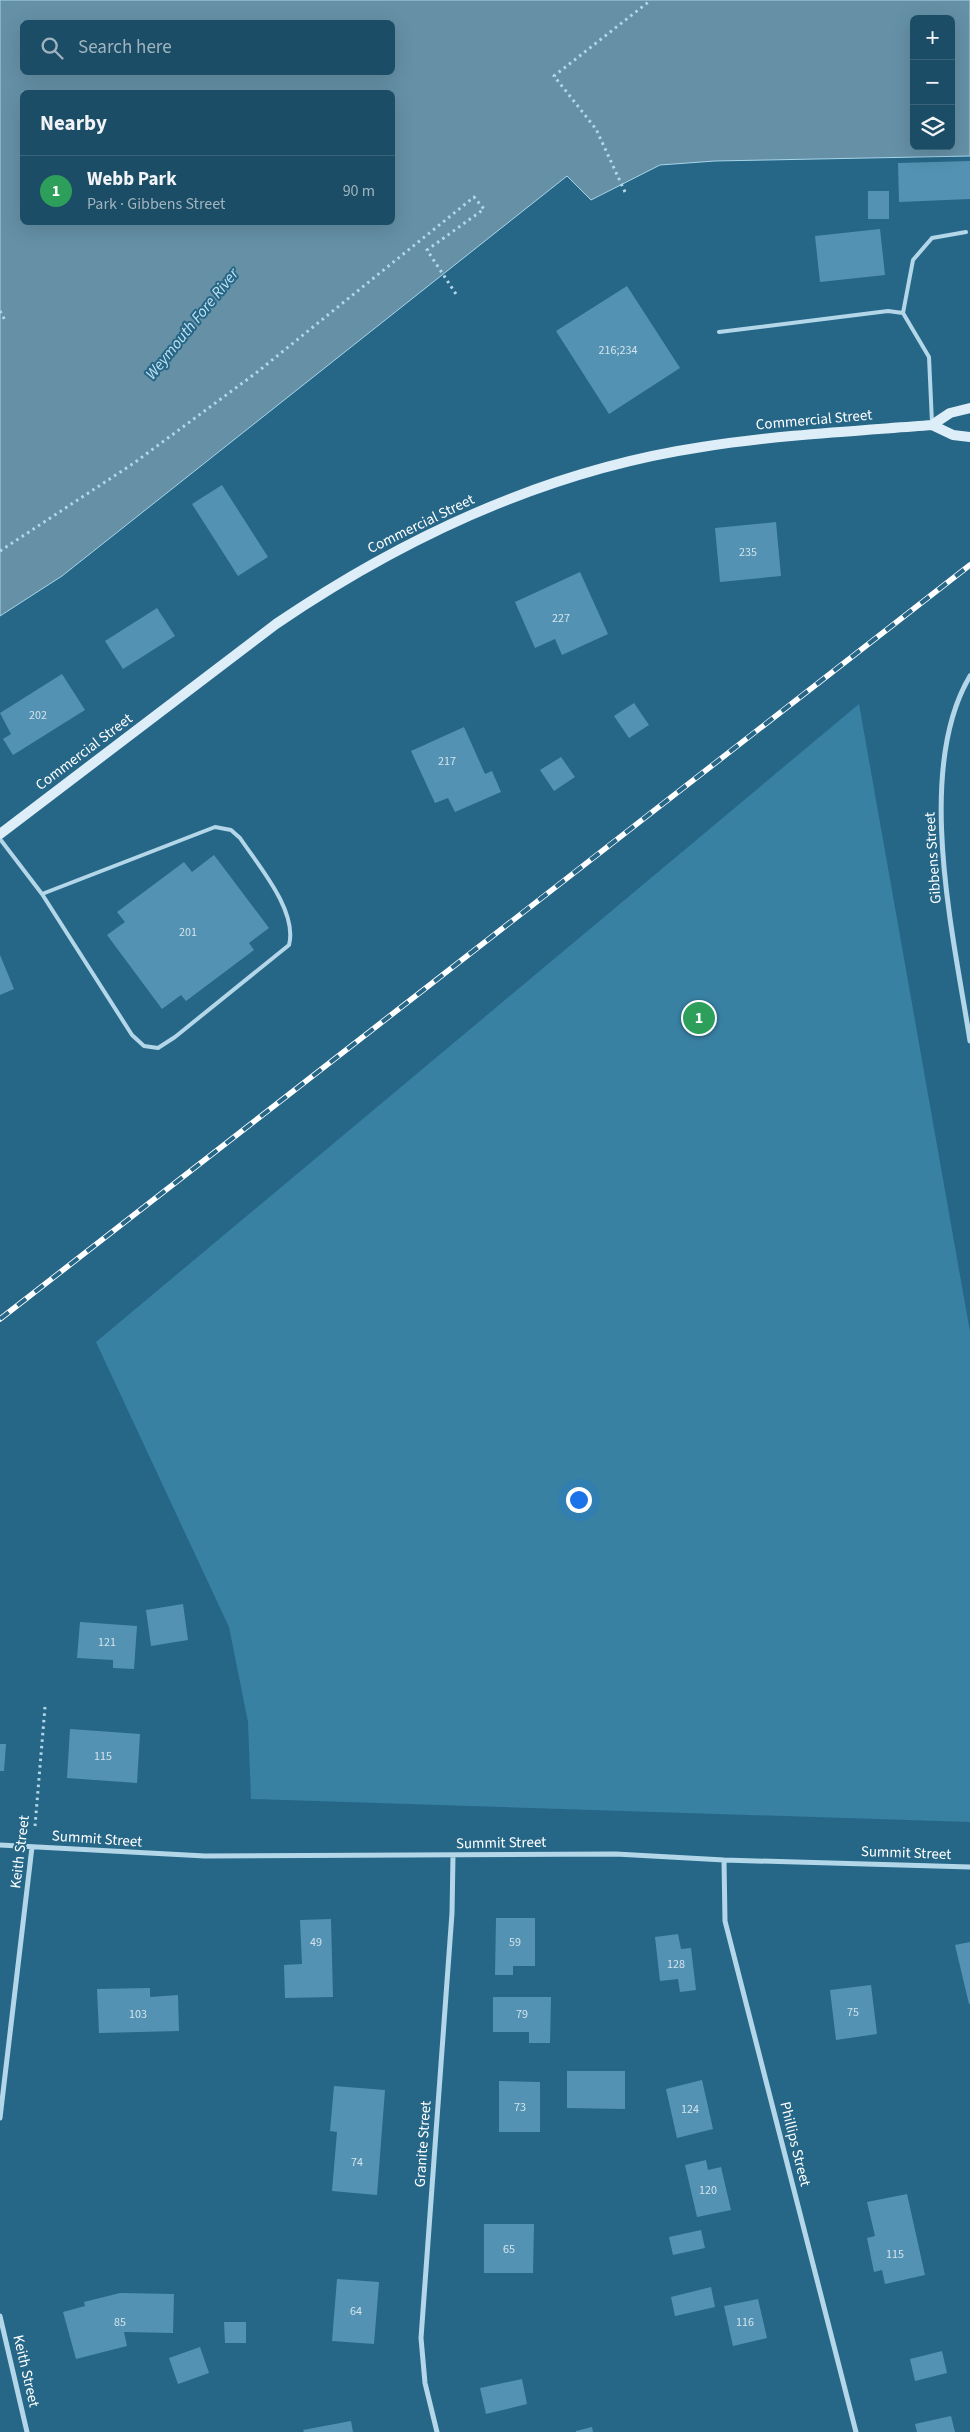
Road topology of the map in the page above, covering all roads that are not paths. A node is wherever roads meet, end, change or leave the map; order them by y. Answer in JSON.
{"nodes":[{"id":1,"x":966,"y":232,"type":"dead end"},
{"id":2,"x":903,"y":313,"type":"junction"},
{"id":3,"x":719,"y":332,"type":"dead end"},
{"id":4,"x":970,"y":408,"type":"edge"},
{"id":5,"x":932,"y":425,"type":"junction"},
{"id":6,"x":970,"y":437,"type":"edge"},
{"id":7,"x":970,"y":676,"type":"edge"},
{"id":8,"x":0,"y":834,"type":"edge"},
{"id":9,"x":0,"y":839,"type":"edge"},
{"id":10,"x":42,"y":894,"type":"junction"},
{"id":11,"x":970,"y":1041,"type":"edge"},
{"id":12,"x":0,"y":1845,"type":"edge"},
{"id":13,"x":32,"y":1847,"type":"junction"},
{"id":14,"x":453,"y":1856,"type":"junction"},
{"id":15,"x":724,"y":1860,"type":"junction"},
{"id":16,"x":970,"y":1867,"type":"edge"},
{"id":17,"x":0,"y":2118,"type":"edge"},
{"id":18,"x":0,"y":2316,"type":"edge"},
{"id":19,"x":27,"y":2432,"type":"edge"},
{"id":20,"x":437,"y":2432,"type":"edge"},
{"id":21,"x":856,"y":2432,"type":"edge"}],
"edges":[{"from":1,"to":2,"type":"lane"},
{"from":2,"to":3,"type":"lane"},
{"from":2,"to":5,"type":"lane"},
{"from":4,"to":5,"type":"main road","name":"Commercial Street"},
{"from":5,"to":6,"type":"main road","name":"Commercial Street"},
{"from":5,"to":8,"type":"main road","name":"Commercial Street"},
{"from":7,"to":11,"type":"street","name":"Gibbens Street"},
{"from":9,"to":10,"type":"lane"},
{"from":10,"to":10,"type":"lane"},
{"from":12,"to":13,"type":"street","name":"Summit Street"},
{"from":13,"to":14,"type":"street","name":"Summit Street"},
{"from":13,"to":17,"type":"street","name":"Keith Street"},
{"from":14,"to":15,"type":"street","name":"Summit Street"},
{"from":14,"to":20,"type":"street","name":"Granite Street"},
{"from":15,"to":16,"type":"street","name":"Summit Street"},
{"from":15,"to":21,"type":"street","name":"Phillips Street"},
{"from":18,"to":19,"type":"street","name":"Keith Street"}]}
